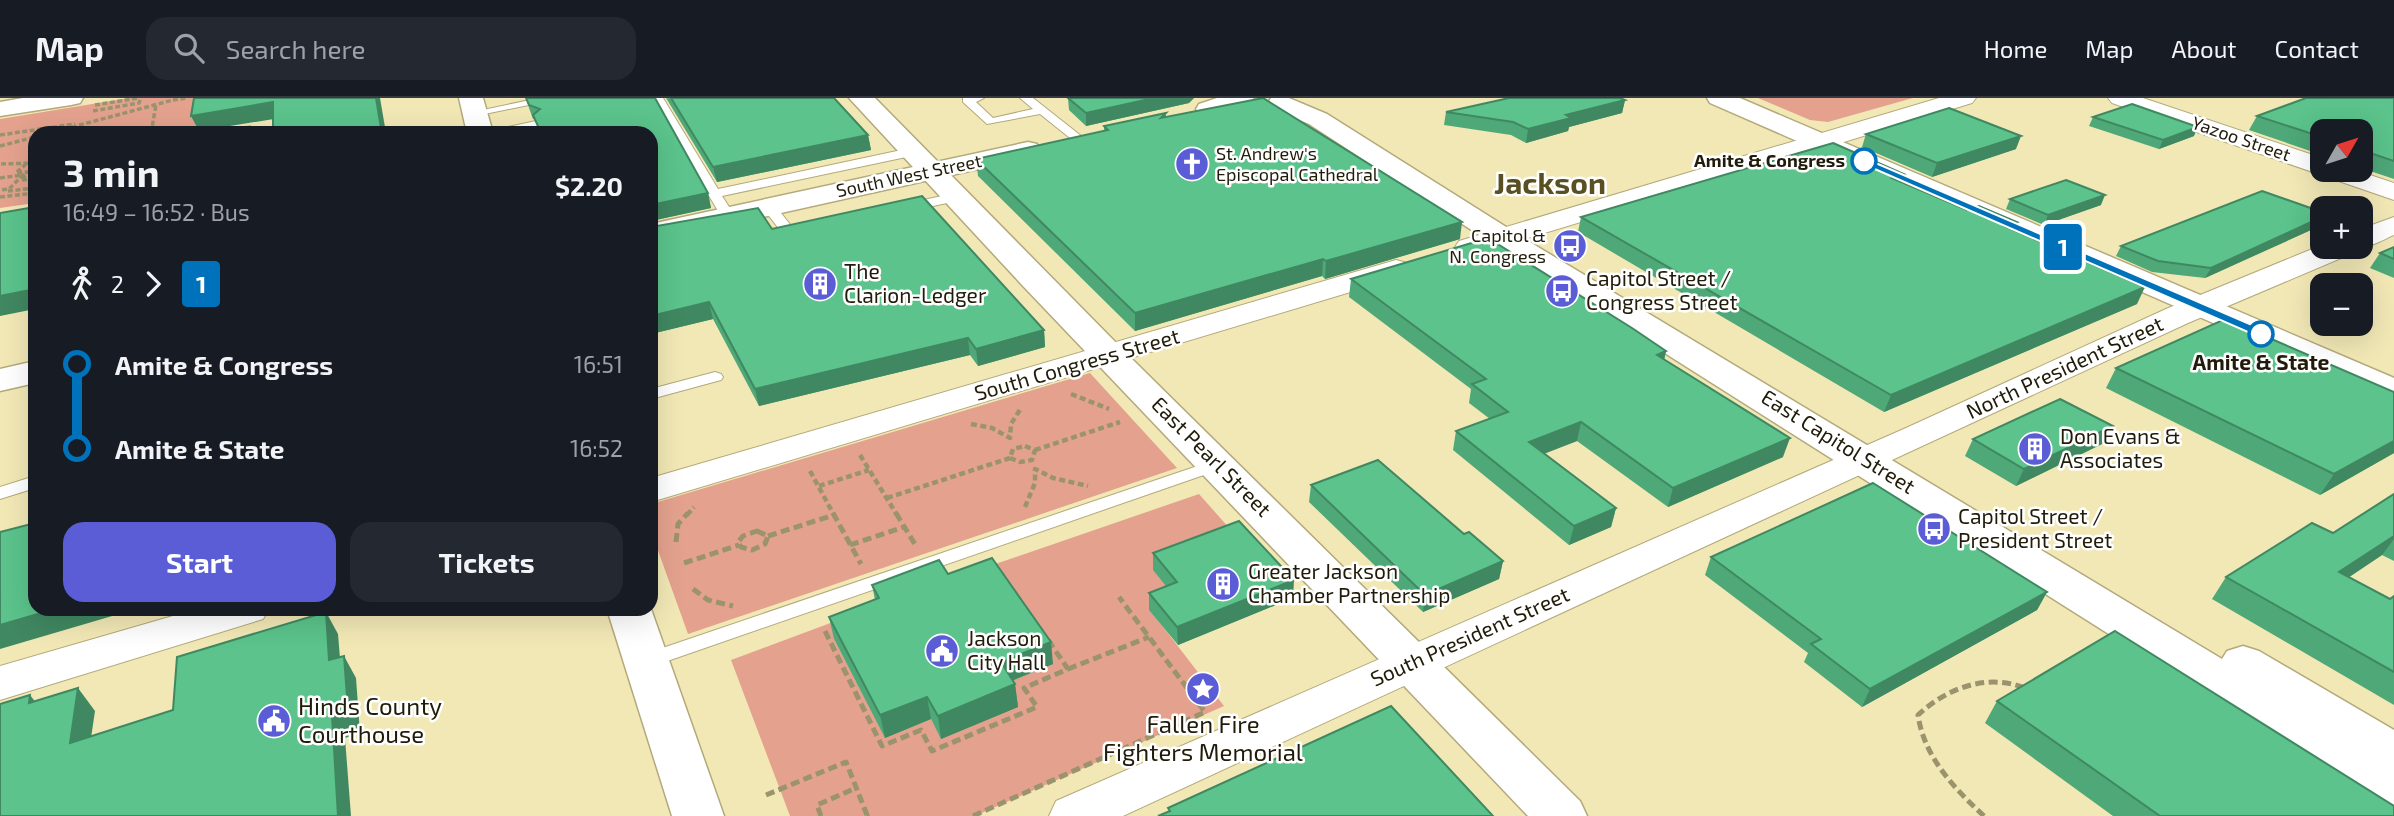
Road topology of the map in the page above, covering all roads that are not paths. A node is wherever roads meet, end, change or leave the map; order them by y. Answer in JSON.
{"nodes":[{"id":1,"x":71,"y":98,"type":"edge"},
{"id":2,"x":557,"y":98,"type":"edge"},
{"id":3,"x":657,"y":98,"type":"edge"},
{"id":4,"x":861,"y":98,"type":"edge"},
{"id":5,"x":978,"y":98,"type":"edge"},
{"id":6,"x":1026,"y":98,"type":"edge"},
{"id":7,"x":1242,"y":98,"type":"edge"},
{"id":8,"x":1719,"y":98,"type":"edge"},
{"id":9,"x":1964,"y":98,"type":"edge"},
{"id":10,"x":2120,"y":98,"type":"edge"},
{"id":11,"x":1287,"y":100,"type":"edge"},
{"id":12,"x":0,"y":109,"type":"edge"},
{"id":13,"x":1208,"y":109,"type":"junction"},
{"id":14,"x":1043,"y":110,"type":"junction"},
{"id":15,"x":1182,"y":115,"type":"edge"},
{"id":16,"x":478,"y":119,"type":"edge"},
{"id":17,"x":536,"y":124,"type":"edge"},
{"id":18,"x":1105,"y":133,"type":"edge"},
{"id":19,"x":1079,"y":139,"type":"junction"},
{"id":20,"x":1818,"y":141,"type":"junction"},
{"id":21,"x":920,"y":161,"type":"junction"},
{"id":22,"x":2310,"y":163,"type":"edge"},
{"id":23,"x":2365,"y":182,"type":"edge"},
{"id":24,"x":2394,"y":192,"type":"edge"},
{"id":25,"x":956,"y":197,"type":"junction"},
{"id":26,"x":721,"y":205,"type":"junction"},
{"id":27,"x":769,"y":207,"type":"junction"},
{"id":28,"x":887,"y":213,"type":"edge"},
{"id":29,"x":2394,"y":225,"type":"edge"},
{"id":30,"x":822,"y":227,"type":"edge"},
{"id":31,"x":658,"y":230,"type":"edge"},
{"id":32,"x":1513,"y":233,"type":"junction"},
{"id":33,"x":2373,"y":234,"type":"edge"},
{"id":34,"x":2314,"y":259,"type":"edge"},
{"id":35,"x":2199,"y":306,"type":"junction"},
{"id":36,"x":1109,"y":356,"type":"junction"},
{"id":37,"x":28,"y":374,"type":"edge"},
{"id":38,"x":715,"y":377,"type":"dead end"},
{"id":39,"x":0,"y":380,"type":"edge"},
{"id":40,"x":2394,"y":391,"type":"edge"},
{"id":41,"x":658,"y":392,"type":"edge"},
{"id":42,"x":1877,"y":455,"type":"junction"},
{"id":43,"x":1218,"y":464,"type":"junction"},
{"id":44,"x":28,"y":481,"type":"edge"},
{"id":45,"x":28,"y":483,"type":"edge"},
{"id":46,"x":0,"y":485,"type":"edge"},
{"id":47,"x":658,"y":487,"type":"edge"},
{"id":48,"x":0,"y":493,"type":"edge"},
{"id":49,"x":224,"y":616,"type":"edge"},
{"id":50,"x":631,"y":616,"type":"edge"},
{"id":51,"x":646,"y":660,"type":"junction"},
{"id":52,"x":1413,"y":663,"type":"junction"},
{"id":53,"x":0,"y":682,"type":"edge"},
{"id":54,"x":2394,"y":754,"type":"edge"},
{"id":55,"x":2394,"y":788,"type":"edge"},
{"id":56,"x":698,"y":816,"type":"edge"},
{"id":57,"x":1074,"y":816,"type":"edge"},
{"id":58,"x":1561,"y":816,"type":"edge"}],
"edges":[{"from":1,"to":12,"type":"main road"},
{"from":2,"to":16,"type":"lane"},
{"from":3,"to":26,"type":"lane"},
{"from":4,"to":21,"type":"main road","name":"East Pearl Street"},
{"from":5,"to":14,"type":"lane"},
{"from":6,"to":14,"type":"lane"},
{"from":7,"to":13,"type":"main road"},
{"from":8,"to":20,"type":"main road"},
{"from":9,"to":20,"type":"street","name":"South Congress Street"},
{"from":10,"to":22,"type":"street","name":"Yazoo Street"},
{"from":11,"to":13,"type":"main road"},
{"from":11,"to":32,"type":"main road","name":"East Capitol Street"},
{"from":13,"to":15,"type":"main road"},
{"from":14,"to":19,"type":"lane"},
{"from":16,"to":17,"type":"lane"},
{"from":18,"to":19,"type":"main road","name":"South West Street"},
{"from":19,"to":21,"type":"main road","name":"South West Street"},
{"from":20,"to":32,"type":"street","name":"South Congress Street"},
{"from":20,"to":35,"type":"main road"},
{"from":21,"to":25,"type":"main road","name":"East Pearl Street"},
{"from":21,"to":26,"type":"lane"},
{"from":21,"to":27,"type":"main road","name":"South West Street"},
{"from":23,"to":24,"type":"street"},
{"from":25,"to":28,"type":"lane"},
{"from":25,"to":36,"type":"main road","name":"East Pearl Street"},
{"from":26,"to":27,"type":"main road","name":"South West Street"},
{"from":26,"to":31,"type":"main road","name":"South West Street"},
{"from":27,"to":30,"type":"lane"},
{"from":29,"to":33,"type":"street"},
{"from":32,"to":36,"type":"street","name":"South Congress Street"},
{"from":32,"to":42,"type":"main road","name":"East Capitol Street"},
{"from":34,"to":35,"type":"street","name":"North President Street"},
{"from":35,"to":40,"type":"main road"},
{"from":35,"to":42,"type":"street","name":"North President Street"},
{"from":36,"to":43,"type":"main road","name":"East Pearl Street"},
{"from":36,"to":47,"type":"street","name":"South Congress Street"},
{"from":37,"to":39,"type":"main road"},
{"from":38,"to":41,"type":"lane"},
{"from":42,"to":52,"type":"street","name":"South President Street"},
{"from":42,"to":54,"type":"main road","name":"East Capitol Street"},
{"from":42,"to":55,"type":"main road","name":"East Capitol Street"},
{"from":43,"to":51,"type":"lane"},
{"from":43,"to":52,"type":"main road","name":"East Pearl Street"},
{"from":44,"to":46,"type":"lane"},
{"from":45,"to":48,"type":"lane"},
{"from":49,"to":53,"type":"street"},
{"from":50,"to":51,"type":"main road"},
{"from":51,"to":56,"type":"main road"},
{"from":52,"to":57,"type":"street","name":"South President Street"},
{"from":52,"to":58,"type":"main road","name":"East Pearl Street"}]}
